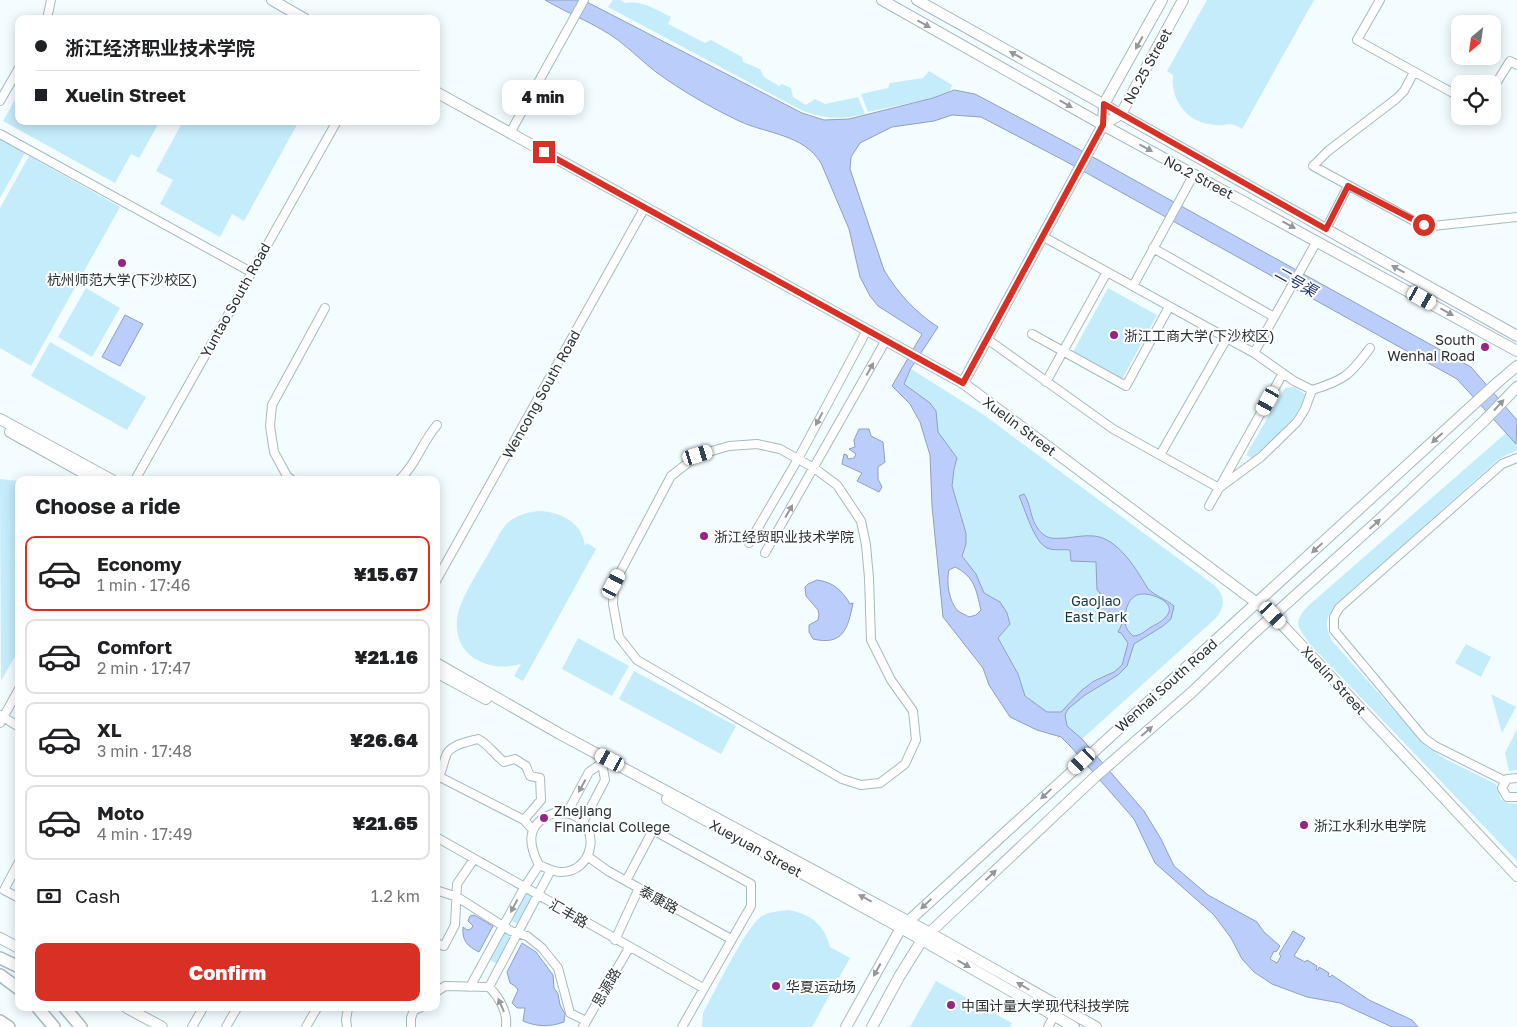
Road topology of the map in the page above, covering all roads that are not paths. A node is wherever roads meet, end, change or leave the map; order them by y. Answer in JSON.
{"nodes":[{"id":1,"x":51,"y":0,"type":"edge"},
{"id":2,"x":272,"y":0,"type":"edge"},
{"id":3,"x":584,"y":0,"type":"edge"},
{"id":4,"x":882,"y":0,"type":"edge"},
{"id":5,"x":916,"y":0,"type":"edge"},
{"id":6,"x":1162,"y":0,"type":"edge"},
{"id":7,"x":1182,"y":0,"type":"edge"},
{"id":8,"x":1380,"y":0,"type":"edge"},
{"id":9,"x":48,"y":15,"type":"edge"},
{"id":10,"x":298,"y":15,"type":"edge"},
{"id":11,"x":1517,"y":65,"type":"edge"},
{"id":12,"x":1414,"y":72,"type":"junction"},
{"id":13,"x":15,"y":75,"type":"edge"},
{"id":14,"x":1501,"y":76,"type":"edge"},
{"id":15,"x":1451,"y":92,"type":"edge"},
{"id":16,"x":440,"y":94,"type":"edge"},
{"id":17,"x":0,"y":101,"type":"edge"},
{"id":18,"x":1104,"y":104,"type":"junction"},
{"id":19,"x":1120,"y":114,"type":"junction"},
{"id":20,"x":335,"y":125,"type":"edge"},
{"id":21,"x":1103,"y":125,"type":"junction"},
{"id":22,"x":510,"y":133,"type":"junction"},
{"id":23,"x":0,"y":134,"type":"edge"},
{"id":24,"x":1194,"y":174,"type":"junction"},
{"id":25,"x":1348,"y":186,"type":"junction"},
{"id":26,"x":645,"y":207,"type":"junction"},
{"id":27,"x":1517,"y":217,"type":"edge"},
{"id":28,"x":1326,"y":229,"type":"junction"},
{"id":29,"x":1042,"y":236,"type":"junction"},
{"id":30,"x":1317,"y":241,"type":"junction"},
{"id":31,"x":1153,"y":248,"type":"junction"},
{"id":32,"x":251,"y":272,"type":"junction"},
{"id":33,"x":1107,"y":272,"type":"junction"},
{"id":34,"x":1132,"y":286,"type":"junction"},
{"id":35,"x":1170,"y":307,"type":"junction"},
{"id":36,"x":325,"y":308,"type":"dead end"},
{"id":37,"x":1274,"y":317,"type":"junction"},
{"id":38,"x":867,"y":330,"type":"junction"},
{"id":39,"x":1032,"y":334,"type":"dead end"},
{"id":40,"x":1517,"y":336,"type":"edge"},
{"id":41,"x":1226,"y":338,"type":"junction"},
{"id":42,"x":986,"y":339,"type":"junction"},
{"id":43,"x":886,"y":340,"type":"junction"},
{"id":44,"x":1370,"y":348,"type":"dead end"},
{"id":45,"x":1517,"y":351,"type":"edge"},
{"id":46,"x":1063,"y":352,"type":"junction"},
{"id":47,"x":1254,"y":354,"type":"junction"},
{"id":48,"x":1517,"y":366,"type":"edge"},
{"id":49,"x":1284,"y":373,"type":"junction"},
{"id":50,"x":1046,"y":382,"type":"junction"},
{"id":51,"x":963,"y":383,"type":"junction"},
{"id":52,"x":1515,"y":388,"type":"edge"},
{"id":53,"x":1312,"y":390,"type":"junction"},
{"id":54,"x":0,"y":419,"type":"edge"},
{"id":55,"x":437,"y":425,"type":"dead end"},
{"id":56,"x":0,"y":427,"type":"edge"},
{"id":57,"x":1160,"y":455,"type":"junction"},
{"id":58,"x":798,"y":458,"type":"junction"},
{"id":59,"x":1517,"y":458,"type":"edge"},
{"id":60,"x":814,"y":468,"type":"junction"},
{"id":61,"x":89,"y":476,"type":"edge"},
{"id":62,"x":105,"y":476,"type":"edge"},
{"id":63,"x":137,"y":476,"type":"edge"},
{"id":64,"x":287,"y":476,"type":"edge"},
{"id":65,"x":402,"y":476,"type":"edge"},
{"id":66,"x":1219,"y":488,"type":"junction"},
{"id":67,"x":1208,"y":506,"type":"dead end"},
{"id":68,"x":749,"y":543,"type":"dead end"},
{"id":69,"x":765,"y":553,"type":"dead end"},
{"id":70,"x":440,"y":574,"type":"edge"},
{"id":71,"x":1257,"y":602,"type":"junction"},
{"id":72,"x":1273,"y":615,"type":"junction"},
{"id":73,"x":440,"y":665,"type":"edge"},
{"id":74,"x":440,"y":674,"type":"edge"},
{"id":75,"x":15,"y":696,"type":"edge"},
{"id":76,"x":1,"y":719,"type":"edge"},
{"id":77,"x":15,"y":725,"type":"edge"},
{"id":78,"x":602,"y":763,"type":"junction"},
{"id":79,"x":440,"y":772,"type":"edge"},
{"id":80,"x":440,"y":776,"type":"edge"},
{"id":81,"x":1517,"y":778,"type":"edge"},
{"id":82,"x":1505,"y":781,"type":"junction"},
{"id":83,"x":1517,"y":797,"type":"edge"},
{"id":84,"x":567,"y":813,"type":"junction"},
{"id":85,"x":524,"y":820,"type":"junction"},
{"id":86,"x":583,"y":822,"type":"junction"},
{"id":87,"x":533,"y":830,"type":"junction"},
{"id":88,"x":440,"y":839,"type":"edge"},
{"id":89,"x":587,"y":856,"type":"junction"},
{"id":90,"x":474,"y":858,"type":"junction"},
{"id":91,"x":539,"y":865,"type":"junction"},
{"id":92,"x":15,"y":869,"type":"edge"},
{"id":93,"x":551,"y":870,"type":"junction"},
{"id":94,"x":1517,"y":876,"type":"edge"},
{"id":95,"x":626,"y":881,"type":"junction"},
{"id":96,"x":524,"y":888,"type":"junction"},
{"id":97,"x":639,"y":888,"type":"junction"},
{"id":98,"x":440,"y":891,"type":"edge"},
{"id":99,"x":538,"y":895,"type":"junction"},
{"id":100,"x":15,"y":896,"type":"edge"},
{"id":101,"x":904,"y":924,"type":"junction"},
{"id":102,"x":926,"y":936,"type":"junction"},
{"id":103,"x":0,"y":938,"type":"edge"},
{"id":104,"x":615,"y":940,"type":"junction"},
{"id":105,"x":732,"y":940,"type":"junction"},
{"id":106,"x":440,"y":944,"type":"edge"},
{"id":107,"x":15,"y":946,"type":"edge"},
{"id":108,"x":629,"y":948,"type":"junction"},
{"id":109,"x":0,"y":958,"type":"edge"},
{"id":110,"x":15,"y":965,"type":"edge"},
{"id":111,"x":0,"y":975,"type":"edge"},
{"id":112,"x":15,"y":986,"type":"edge"},
{"id":113,"x":470,"y":987,"type":"junction"},
{"id":114,"x":489,"y":987,"type":"junction"},
{"id":115,"x":703,"y":988,"type":"junction"},
{"id":116,"x":440,"y":989,"type":"edge"},
{"id":117,"x":41,"y":1011,"type":"edge"},
{"id":118,"x":68,"y":1011,"type":"edge"},
{"id":119,"x":133,"y":1011,"type":"edge"},
{"id":120,"x":201,"y":1011,"type":"edge"},
{"id":121,"x":235,"y":1011,"type":"edge"},
{"id":122,"x":315,"y":1011,"type":"edge"},
{"id":123,"x":348,"y":1011,"type":"edge"},
{"id":124,"x":414,"y":1011,"type":"edge"},
{"id":125,"x":1054,"y":1016,"type":"junction"},
{"id":126,"x":0,"y":1021,"type":"edge"},
{"id":127,"x":584,"y":1024,"type":"edge"},
{"id":128,"x":9,"y":1027,"type":"edge"},
{"id":129,"x":54,"y":1027,"type":"edge"},
{"id":130,"x":81,"y":1027,"type":"edge"},
{"id":131,"x":162,"y":1027,"type":"edge"},
{"id":132,"x":192,"y":1027,"type":"edge"},
{"id":133,"x":226,"y":1027,"type":"edge"},
{"id":134,"x":306,"y":1027,"type":"edge"},
{"id":135,"x":346,"y":1027,"type":"edge"},
{"id":136,"x":411,"y":1027,"type":"edge"},
{"id":137,"x":506,"y":1027,"type":"edge"},
{"id":138,"x":682,"y":1027,"type":"edge"},
{"id":139,"x":846,"y":1027,"type":"edge"},
{"id":140,"x":872,"y":1027,"type":"edge"},
{"id":141,"x":1048,"y":1027,"type":"edge"},
{"id":142,"x":1074,"y":1027,"type":"edge"},
{"id":143,"x":1096,"y":1027,"type":"edge"}],
"edges":[{"from":1,"to":9,"type":"street"},
{"from":2,"to":10,"type":"main road"},
{"from":3,"to":22,"type":"street"},
{"from":4,"to":21,"type":"main road","name":"No.2 Street","one_way":true},
{"from":18,"to":5,"type":"main road","name":"No.2 Street","one_way":true},
{"from":6,"to":18,"type":"main road","name":"No.25 Street","one_way":true},
{"from":7,"to":19,"type":"main road","name":"No.25 Street"},
{"from":8,"to":12,"type":"street"},
{"from":11,"to":14,"type":"street"},
{"from":12,"to":15,"type":"street"},
{"from":12,"to":25,"type":"street"},
{"from":13,"to":17,"type":"street"},
{"from":16,"to":22,"type":"main road","name":"Xuelin Street"},
{"from":18,"to":19,"type":"main road","name":"No.2 Street"},
{"from":18,"to":21,"type":"main road","name":"No.25 Street"},
{"from":19,"to":21,"type":"main road","name":"No.25 Street"},
{"from":19,"to":28,"type":"main road","name":"No.2 Street"},
{"from":20,"to":32,"type":"street","name":"Yuntao South Road"},
{"from":21,"to":24,"type":"main road","name":"No.2 Street","one_way":true},
{"from":21,"to":29,"type":"main road","name":"No.25 Street"},
{"from":22,"to":26,"type":"main road","name":"Xuelin Street"},
{"from":23,"to":32,"type":"street"},
{"from":24,"to":30,"type":"main road","name":"No.2 Street","one_way":true},
{"from":24,"to":31,"type":"street"},
{"from":25,"to":27,"type":"street"},
{"from":25,"to":28,"type":"street"},
{"from":26,"to":38,"type":"main road","name":"Xuelin Street"},
{"from":26,"to":70,"type":"street","name":"Wencong South Road"},
{"from":40,"to":28,"type":"main road","name":"No.2 Street","one_way":true},
{"from":29,"to":33,"type":"street"},
{"from":29,"to":42,"type":"main road","name":"No.25 Street"},
{"from":30,"to":37,"type":"street"},
{"from":30,"to":45,"type":"main road","name":"No.2 Street","one_way":true},
{"from":31,"to":34,"type":"street"},
{"from":31,"to":37,"type":"street"},
{"from":32,"to":63,"type":"street","name":"Yuntao South Road"},
{"from":33,"to":34,"type":"street"},
{"from":33,"to":46,"type":"street"},
{"from":34,"to":35,"type":"street"},
{"from":35,"to":41,"type":"street"},
{"from":35,"to":46,"type":"street"},
{"from":36,"to":64,"type":"street"},
{"from":37,"to":47,"type":"street"},
{"from":38,"to":43,"type":"main road","name":"Xuelin Street"},
{"from":38,"to":58,"type":"street","one_way":true},
{"from":39,"to":46,"type":"street"},
{"from":41,"to":47,"type":"street"},
{"from":41,"to":57,"type":"street"},
{"from":42,"to":50,"type":"street"},
{"from":42,"to":51,"type":"main road","name":"No.25 Street"},
{"from":43,"to":51,"type":"main road","name":"Xuelin Street"},
{"from":60,"to":43,"type":"street","one_way":true},
{"from":44,"to":53,"type":"street"},
{"from":46,"to":50,"type":"street"},
{"from":47,"to":49,"type":"street"},
{"from":48,"to":71,"type":"main road","name":"Wenhai South Road","one_way":true},
{"from":49,"to":53,"type":"street"},
{"from":49,"to":66,"type":"street"},
{"from":50,"to":57,"type":"street"},
{"from":51,"to":71,"type":"main road","name":"Xuelin Street"},
{"from":72,"to":52,"type":"main road","name":"Wenhai South Road","one_way":true},
{"from":53,"to":66,"type":"street"},
{"from":54,"to":62,"type":"main road"},
{"from":55,"to":65,"type":"street"},
{"from":56,"to":61,"type":"main road"},
{"from":57,"to":66,"type":"street"},
{"from":58,"to":60,"type":"street"},
{"from":58,"to":60,"type":"street"},
{"from":58,"to":68,"type":"street"},
{"from":59,"to":82,"type":"street"},
{"from":69,"to":60,"type":"street","one_way":true},
{"from":66,"to":67,"type":"street"},
{"from":71,"to":72,"type":"main road","name":"Xuelin Street"},
{"from":71,"to":101,"type":"main road","name":"Wenhai South Road","one_way":true},
{"from":72,"to":94,"type":"main road","name":"Xuelin Street"},
{"from":102,"to":72,"type":"main road","name":"Wenhai South Road","one_way":true},
{"from":101,"to":73,"type":"main road","one_way":true},
{"from":74,"to":78,"type":"main road","name":"Xueyuan Street"},
{"from":75,"to":76,"type":"street"},
{"from":76,"to":77,"type":"street"},
{"from":78,"to":84,"type":"street","one_way":true},
{"from":78,"to":86,"type":"street"},
{"from":78,"to":101,"type":"main road","name":"Xueyuan Street"},
{"from":79,"to":85,"type":"street"},
{"from":80,"to":85,"type":"street"},
{"from":81,"to":82,"type":"street"},
{"from":82,"to":83,"type":"street"},
{"from":84,"to":86,"type":"street"},
{"from":84,"to":87,"type":"street"},
{"from":85,"to":87,"type":"street"},
{"from":86,"to":89,"type":"street"},
{"from":87,"to":91,"type":"street"},
{"from":88,"to":90,"type":"street","name":"汇丰路"},
{"from":89,"to":93,"type":"street"},
{"from":89,"to":95,"type":"street","name":"泰康路"},
{"from":90,"to":96,"type":"street","name":"汇丰路"},
{"from":90,"to":106,"type":"street"},
{"from":91,"to":93,"type":"street"},
{"from":91,"to":96,"type":"street"},
{"from":92,"to":100,"type":"street"},
{"from":93,"to":99,"type":"street"},
{"from":95,"to":97,"type":"street","name":"泰康路"},
{"from":95,"to":105,"type":"street"},
{"from":96,"to":99,"type":"street","name":"汇丰路"},
{"from":96,"to":113,"type":"street","one_way":true},
{"from":97,"to":104,"type":"street"},
{"from":97,"to":105,"type":"street","name":"泰康路"},
{"from":98,"to":127,"type":"street"},
{"from":99,"to":104,"type":"street","name":"汇丰路"},
{"from":99,"to":114,"type":"street"},
{"from":101,"to":102,"type":"main road","name":"Xueyuan Street"},
{"from":101,"to":139,"type":"main road","name":"Wenhai South Road","one_way":true},
{"from":102,"to":125,"type":"main road","name":"Xueyuan Street","one_way":true},
{"from":102,"to":140,"type":"main road","name":"Wenhai South Road"},
{"from":143,"to":102,"type":"main road","one_way":true},
{"from":103,"to":107,"type":"main road"},
{"from":104,"to":108,"type":"street","name":"汇丰路"},
{"from":105,"to":115,"type":"street"},
{"from":108,"to":115,"type":"street","name":"汇丰路"},
{"from":108,"to":127,"type":"street","name":"思源路"},
{"from":109,"to":110,"type":"highway"},
{"from":111,"to":112,"type":"highway"},
{"from":113,"to":114,"type":"street"},
{"from":113,"to":116,"type":"street"},
{"from":137,"to":114,"type":"street","one_way":true},
{"from":115,"to":138,"type":"street"},
{"from":117,"to":129,"type":"highway"},
{"from":118,"to":130,"type":"highway"},
{"from":119,"to":131,"type":"main road"},
{"from":120,"to":132,"type":"street"},
{"from":121,"to":133,"type":"street"},
{"from":122,"to":134,"type":"street"},
{"from":123,"to":135,"type":"street"},
{"from":124,"to":136,"type":"street"},
{"from":125,"to":141,"type":"street"},
{"from":125,"to":142,"type":"main road","name":"Xueyuan Street"},
{"from":126,"to":128,"type":"highway"}]}
